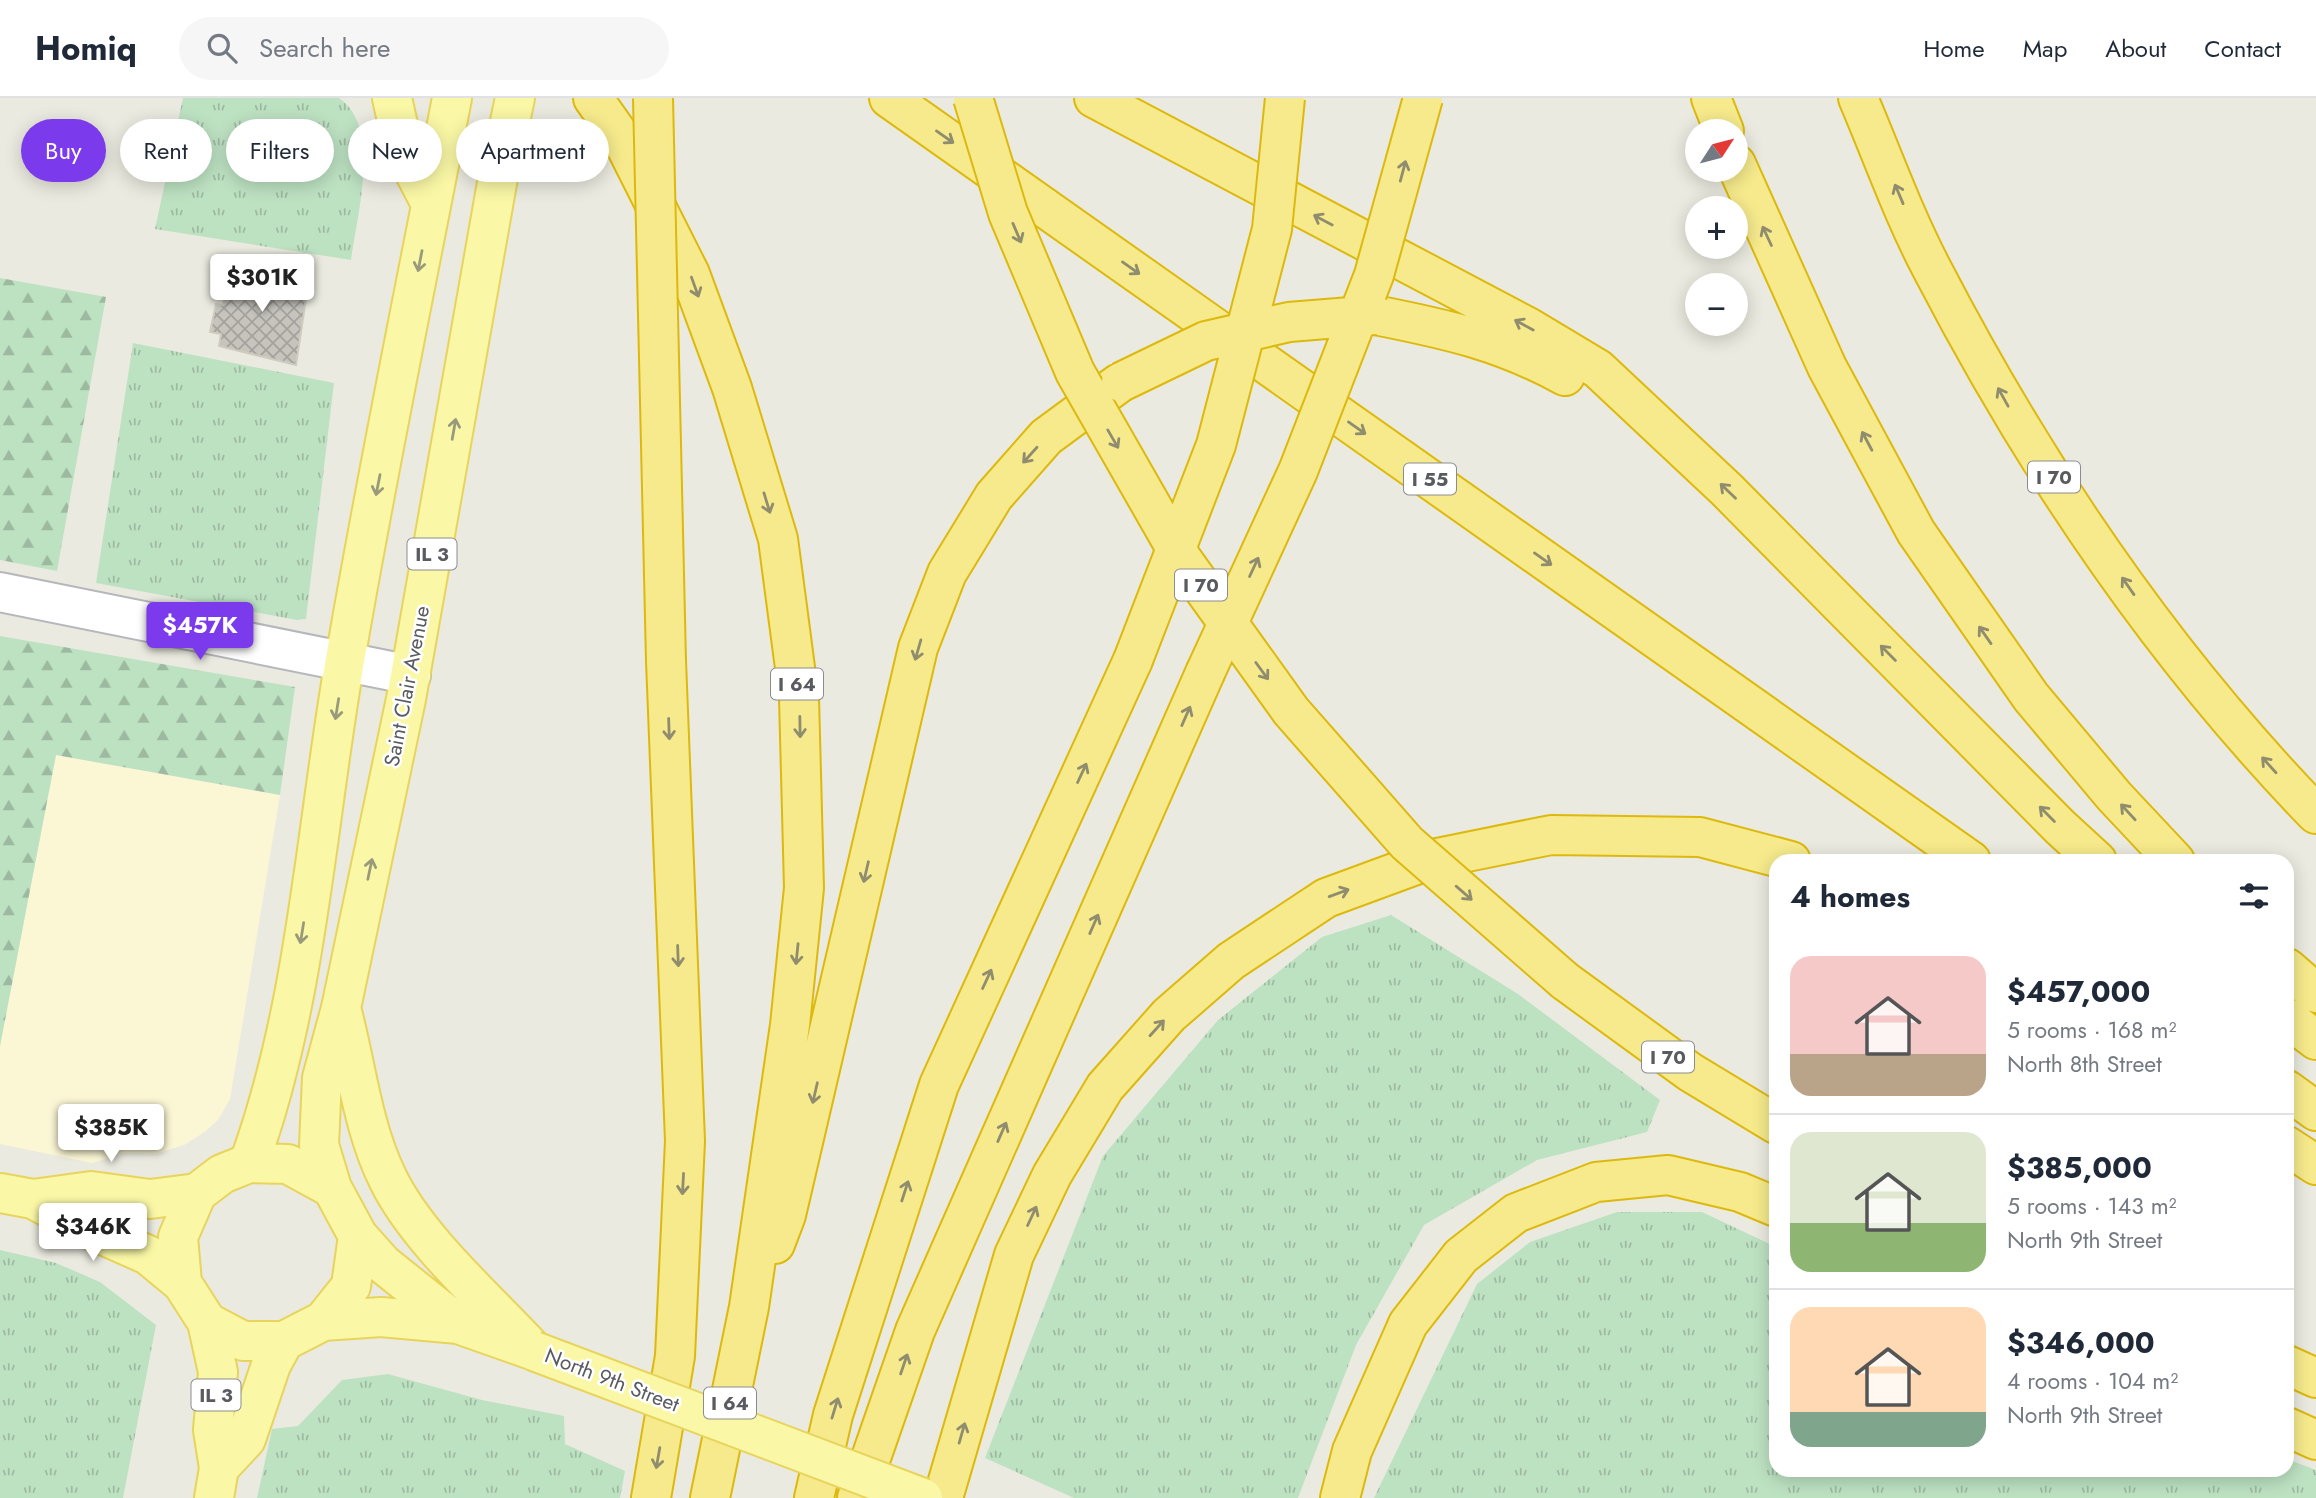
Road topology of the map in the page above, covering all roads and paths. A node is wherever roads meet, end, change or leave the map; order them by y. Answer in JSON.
{"nodes":[{"id":1,"x":392,"y":98,"type":"edge"},
{"id":2,"x":452,"y":98,"type":"edge"},
{"id":3,"x":488,"y":98,"type":"edge"},
{"id":4,"x":515,"y":98,"type":"edge"},
{"id":5,"x":593,"y":98,"type":"edge"},
{"id":6,"x":653,"y":98,"type":"edge"},
{"id":7,"x":889,"y":98,"type":"edge"},
{"id":8,"x":974,"y":98,"type":"edge"},
{"id":9,"x":1094,"y":98,"type":"edge"},
{"id":10,"x":1284,"y":98,"type":"edge"},
{"id":11,"x":1423,"y":98,"type":"edge"},
{"id":12,"x":1711,"y":98,"type":"edge"},
{"id":13,"x":1858,"y":98,"type":"edge"},
{"id":14,"x":1719,"y":119,"type":"edge"},
{"id":15,"x":1744,"y":182,"type":"edge"},
{"id":16,"x":497,"y":183,"type":"junction"},
{"id":17,"x":431,"y":204,"type":"junction"},
{"id":18,"x":1657,"y":424,"type":"junction"},
{"id":19,"x":0,"y":592,"type":"edge"},
{"id":20,"x":344,"y":661,"type":"junction"},
{"id":21,"x":411,"y":675,"type":"junction"},
{"id":22,"x":2316,"y":814,"type":"edge"},
{"id":23,"x":1961,"y":854,"type":"edge"},
{"id":24,"x":2089,"y":854,"type":"edge"},
{"id":25,"x":2168,"y":854,"type":"edge"},
{"id":26,"x":1769,"y":855,"type":"edge"},
{"id":27,"x":2294,"y":974,"type":"edge"},
{"id":28,"x":2316,"y":993,"type":"edge"},
{"id":29,"x":341,"y":1008,"type":"junction"},
{"id":30,"x":2294,"y":1023,"type":"edge"},
{"id":31,"x":2316,"y":1040,"type":"edge"},
{"id":32,"x":2294,"y":1095,"type":"edge"},
{"id":33,"x":2316,"y":1111,"type":"edge"},
{"id":34,"x":1769,"y":1120,"type":"edge"},
{"id":35,"x":2294,"y":1150,"type":"edge"},
{"id":36,"x":249,"y":1163,"type":"junction"},
{"id":37,"x":2316,"y":1164,"type":"edge"},
{"id":38,"x":332,"y":1188,"type":"junction"},
{"id":39,"x":197,"y":1193,"type":"junction"},
{"id":40,"x":17,"y":1196,"type":"edge"},
{"id":41,"x":1769,"y":1204,"type":"edge"},
{"id":42,"x":358,"y":1236,"type":"junction"},
{"id":43,"x":182,"y":1283,"type":"junction"},
{"id":44,"x":750,"y":1307,"type":"junction"},
{"id":45,"x":323,"y":1321,"type":"junction"},
{"id":46,"x":207,"y":1322,"type":"junction"},
{"id":47,"x":458,"y":1324,"type":"junction"},
{"id":48,"x":284,"y":1341,"type":"junction"},
{"id":49,"x":534,"y":1351,"type":"junction"},
{"id":50,"x":2294,"y":1368,"type":"edge"},
{"id":51,"x":2316,"y":1378,"type":"edge"},
{"id":52,"x":2294,"y":1430,"type":"edge"},
{"id":53,"x":2316,"y":1440,"type":"edge"},
{"id":54,"x":217,"y":1483,"type":"edge"},
{"id":55,"x":651,"y":1498,"type":"edge"},
{"id":56,"x":710,"y":1498,"type":"edge"},
{"id":57,"x":814,"y":1498,"type":"edge"},
{"id":58,"x":858,"y":1498,"type":"edge"},
{"id":59,"x":923,"y":1498,"type":"edge"},
{"id":60,"x":943,"y":1498,"type":"edge"},
{"id":61,"x":1340,"y":1498,"type":"edge"}],
"edges":[{"from":1,"to":17,"type":"main road"},
{"from":2,"to":17,"type":"main road"},
{"from":3,"to":16,"type":"main road"},
{"from":4,"to":16,"type":"main road","name":"Saint Clair Avenue","number":"IL 3"},
{"from":5,"to":44,"type":"highway","number":"I 64","one_way":true},
{"from":6,"to":55,"type":"highway","one_way":true,"bridge":true},
{"from":7,"to":23,"type":"highway","number":"I 55","one_way":true},
{"from":8,"to":34,"type":"highway","number":"I 70","one_way":true,"bridge":true},
{"from":18,"to":9,"type":"highway","one_way":true},
{"from":57,"to":10,"type":"highway","one_way":true,"bridge":true},
{"from":58,"to":11,"type":"highway","one_way":true,"bridge":true},
{"from":12,"to":14,"type":"highway"},
{"from":22,"to":13,"type":"highway","number":"I 70","one_way":true},
{"from":25,"to":15,"type":"highway","one_way":true},
{"from":21,"to":16,"type":"main road","name":"Saint Clair Avenue","number":"IL 3","one_way":true},
{"from":17,"to":20,"type":"main road","one_way":true},
{"from":24,"to":18,"type":"highway","one_way":true},
{"from":18,"to":44,"type":"highway","one_way":true,"bridge":true},
{"from":19,"to":20,"type":"street"},
{"from":20,"to":21,"type":"street"},
{"from":20,"to":36,"type":"main road","one_way":true},
{"from":29,"to":21,"type":"main road","name":"Saint Clair Avenue","number":"IL 3","one_way":true},
{"from":60,"to":26,"type":"highway","one_way":true},
{"from":27,"to":28,"type":"highway"},
{"from":29,"to":38,"type":"main road","name":"Saint Clair Avenue","number":"IL 3"},
{"from":29,"to":49,"type":"main road"},
{"from":30,"to":31,"type":"highway"},
{"from":32,"to":33,"type":"highway"},
{"from":35,"to":37,"type":"highway"},
{"from":36,"to":38,"type":"main road"},
{"from":36,"to":39,"type":"main road"},
{"from":38,"to":42,"type":"main road"},
{"from":39,"to":40,"type":"main road"},
{"from":39,"to":43,"type":"main road"},
{"from":40,"to":43,"type":"main road"},
{"from":41,"to":61,"type":"highway"},
{"from":42,"to":45,"type":"main road"},
{"from":42,"to":47,"type":"main road","name":"North 9th Street"},
{"from":43,"to":46,"type":"main road"},
{"from":44,"to":56,"type":"highway","number":"I 64"},
{"from":45,"to":47,"type":"main road","name":"North 9th Street"},
{"from":45,"to":48,"type":"main road"},
{"from":46,"to":48,"type":"main road"},
{"from":46,"to":54,"type":"main road","number":"IL 3"},
{"from":47,"to":49,"type":"main road","name":"North 9th Street"},
{"from":48,"to":54,"type":"main road","number":"IL 3"},
{"from":49,"to":59,"type":"main road","name":"North 9th Street","bridge":true},
{"from":50,"to":51,"type":"highway"},
{"from":52,"to":53,"type":"highway"}]}
